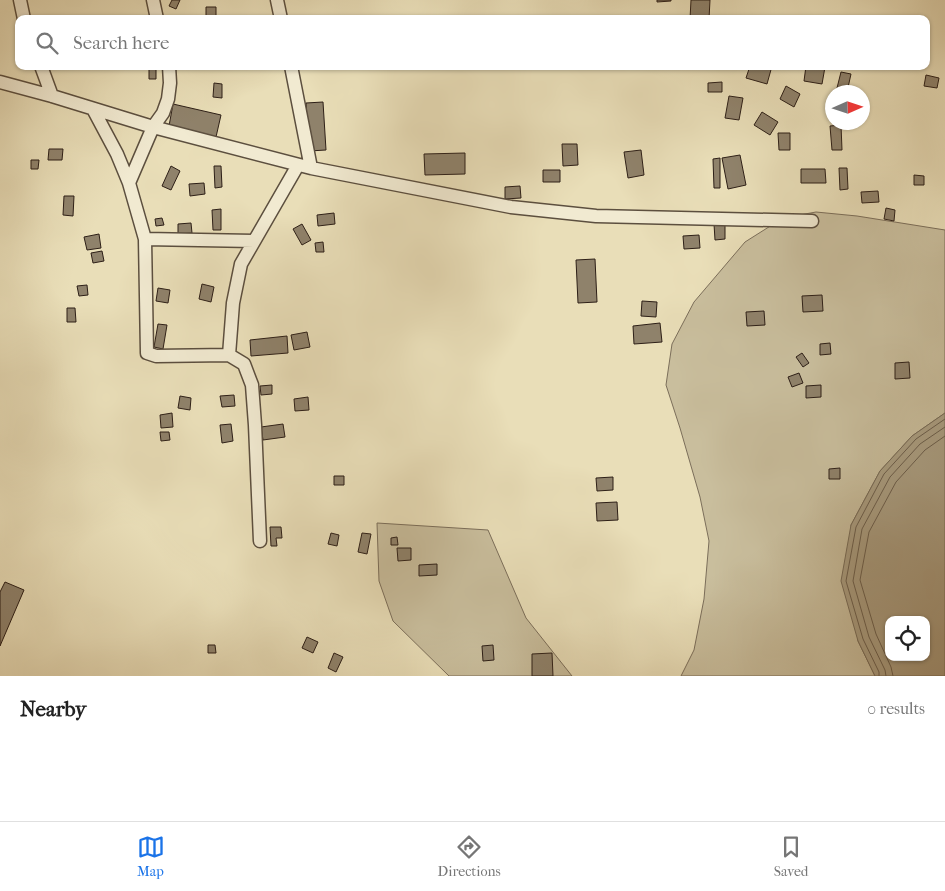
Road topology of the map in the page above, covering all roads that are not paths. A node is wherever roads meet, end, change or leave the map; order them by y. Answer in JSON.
{"nodes":[{"id":1,"x":20,"y":0,"type":"edge"},
{"id":2,"x":153,"y":0,"type":"edge"},
{"id":3,"x":277,"y":0,"type":"edge"},
{"id":4,"x":23,"y":15,"type":"edge"},
{"id":5,"x":156,"y":15,"type":"edge"},
{"id":6,"x":280,"y":15,"type":"edge"},
{"id":7,"x":42,"y":70,"type":"edge"},
{"id":8,"x":169,"y":70,"type":"edge"},
{"id":9,"x":292,"y":70,"type":"edge"},
{"id":10,"x":0,"y":82,"type":"edge"},
{"id":11,"x":52,"y":96,"type":"junction"},
{"id":12,"x":92,"y":109,"type":"junction"},
{"id":13,"x":153,"y":127,"type":"junction"},
{"id":14,"x":298,"y":165,"type":"junction"},
{"id":15,"x":311,"y":168,"type":"junction"},
{"id":16,"x":128,"y":183,"type":"junction"},
{"id":17,"x":812,"y":221,"type":"dead end"},
{"id":18,"x":145,"y":239,"type":"junction"},
{"id":19,"x":254,"y":241,"type":"junction"},
{"id":20,"x":229,"y":355,"type":"junction"},
{"id":21,"x":260,"y":541,"type":"dead end"}],
"edges":[{"from":1,"to":4,"type":"street"},
{"from":2,"to":5,"type":"street"},
{"from":3,"to":6,"type":"street"},
{"from":7,"to":11,"type":"street"},
{"from":8,"to":13,"type":"street"},
{"from":9,"to":15,"type":"street"},
{"from":10,"to":11,"type":"street"},
{"from":11,"to":12,"type":"street"},
{"from":12,"to":13,"type":"street"},
{"from":12,"to":16,"type":"street"},
{"from":13,"to":14,"type":"street"},
{"from":13,"to":16,"type":"street"},
{"from":14,"to":15,"type":"street"},
{"from":14,"to":19,"type":"street"},
{"from":15,"to":17,"type":"street"},
{"from":16,"to":18,"type":"street"},
{"from":18,"to":19,"type":"street"},
{"from":18,"to":20,"type":"street"},
{"from":19,"to":20,"type":"street"},
{"from":20,"to":21,"type":"street"}]}
